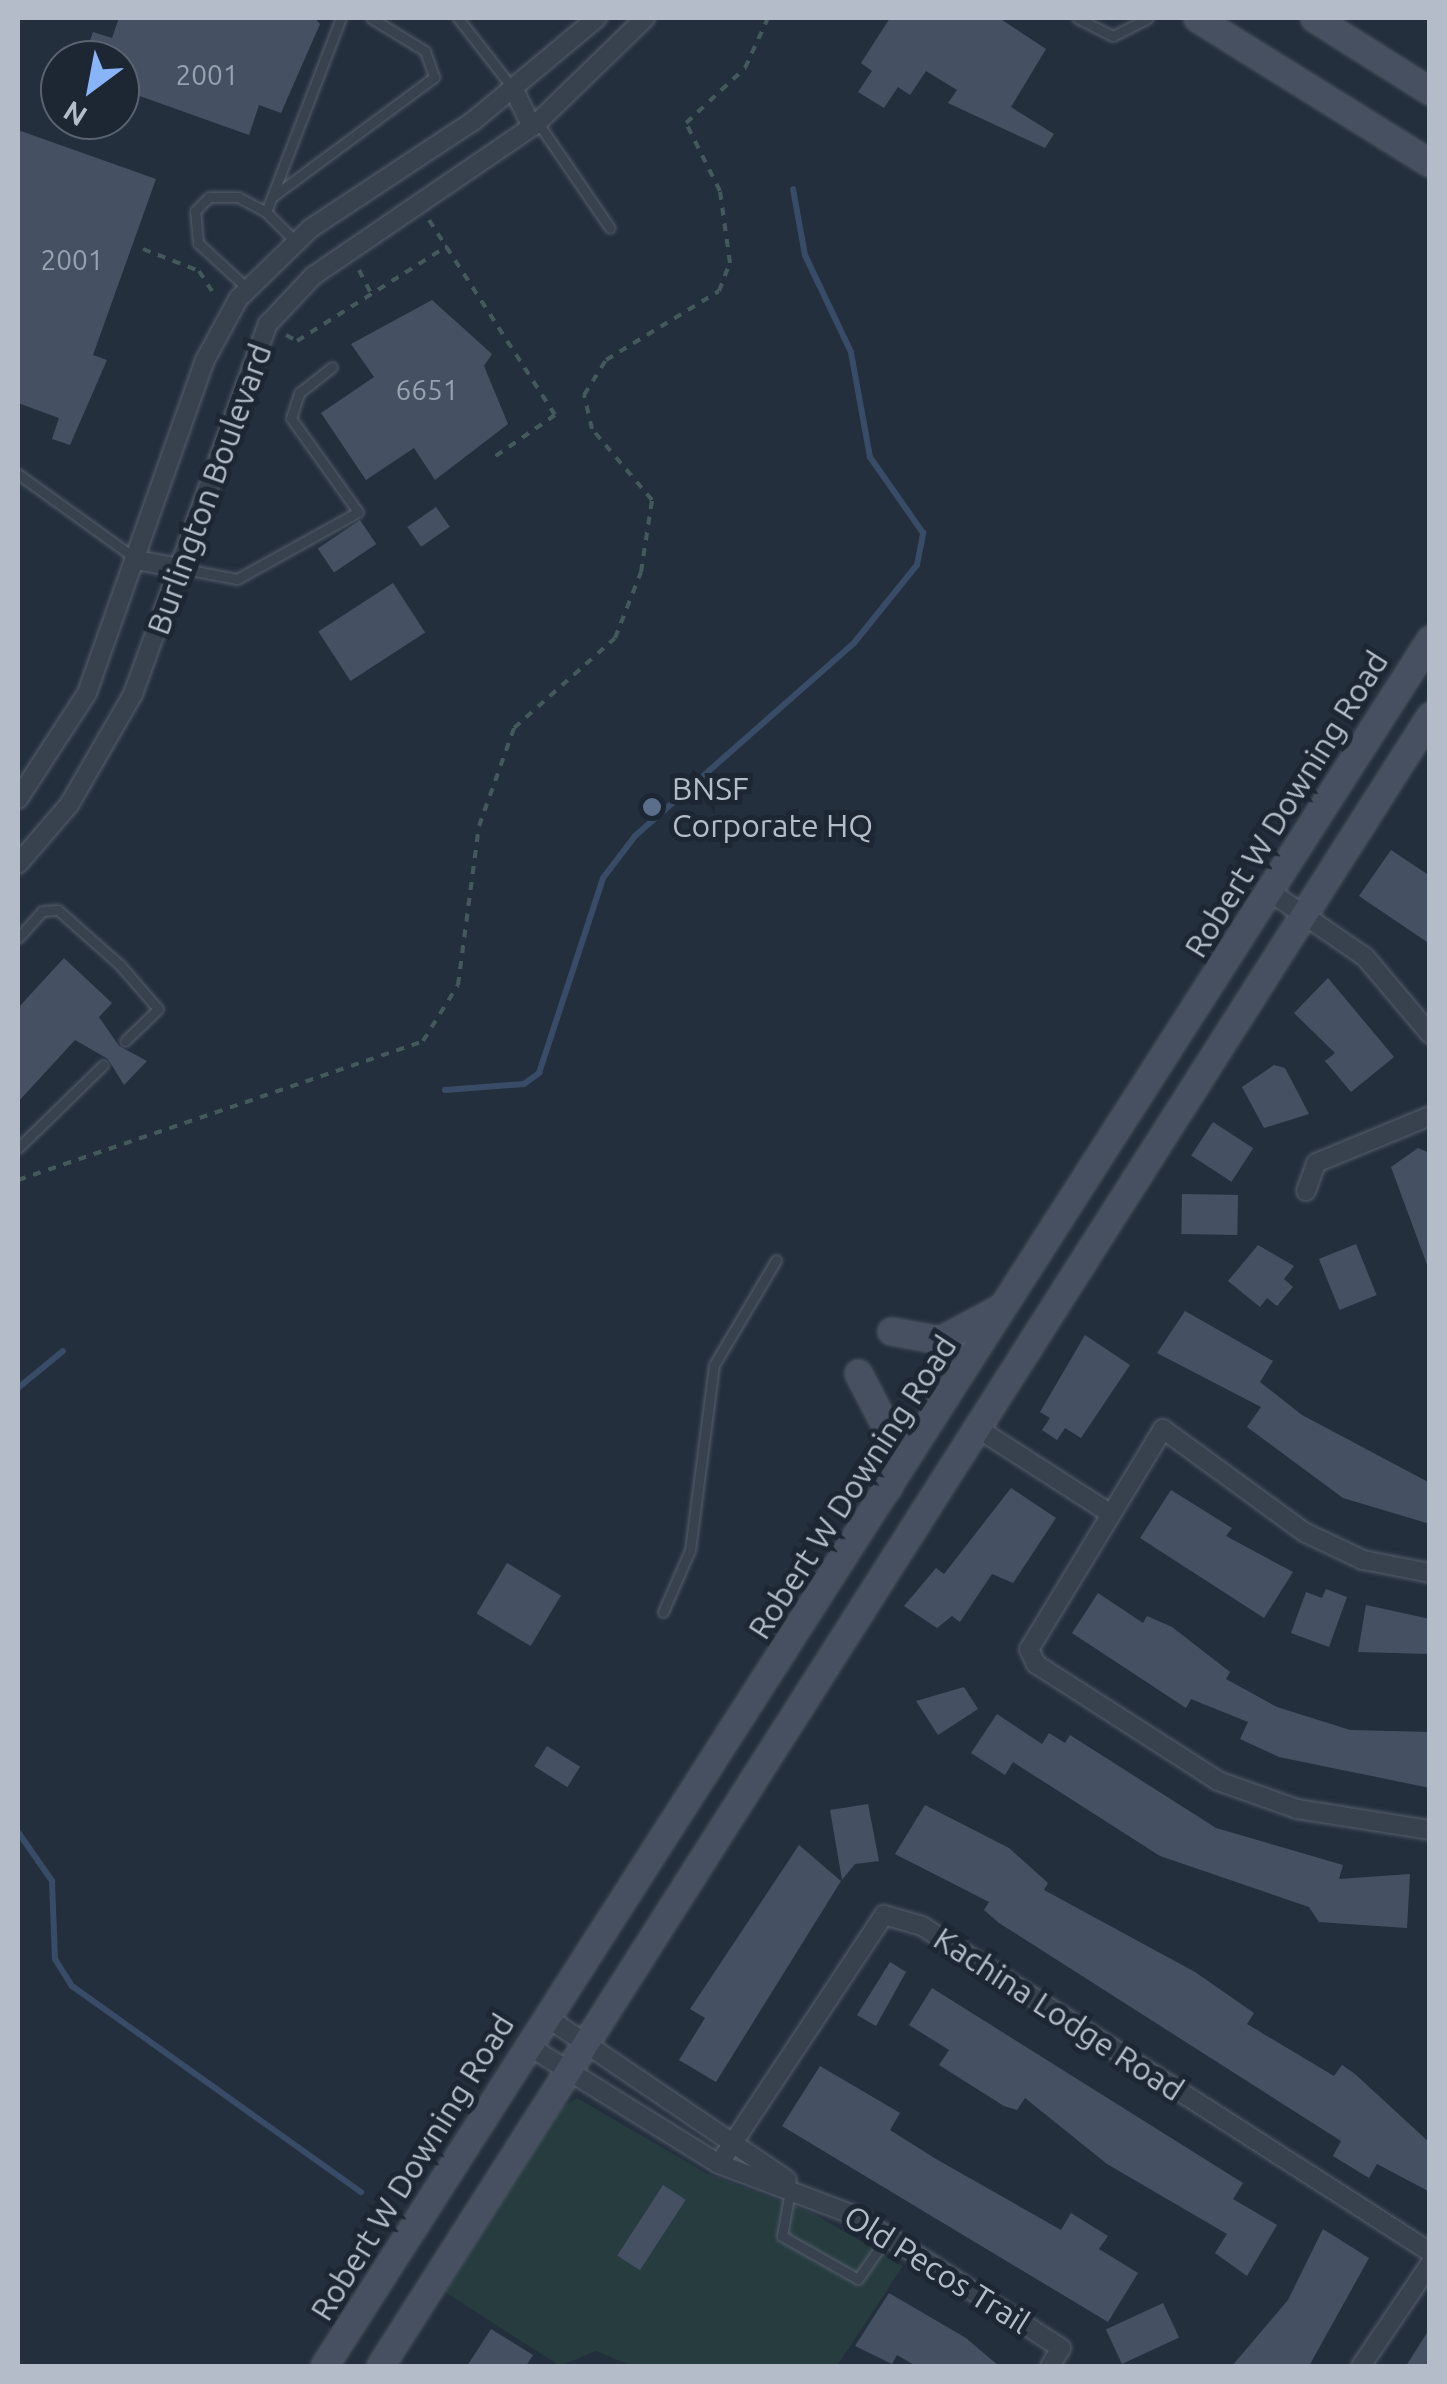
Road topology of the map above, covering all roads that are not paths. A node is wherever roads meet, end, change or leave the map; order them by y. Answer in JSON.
{"nodes":[{"id":1,"x":342,"y":18,"type":"edge"},
{"id":2,"x":371,"y":18,"type":"edge"},
{"id":3,"x":458,"y":18,"type":"edge"},
{"id":4,"x":597,"y":18,"type":"edge"},
{"id":5,"x":645,"y":18,"type":"edge"},
{"id":6,"x":1078,"y":18,"type":"edge"},
{"id":7,"x":1148,"y":18,"type":"edge"},
{"id":8,"x":1198,"y":18,"type":"edge"},
{"id":9,"x":1314,"y":18,"type":"edge"},
{"id":10,"x":514,"y":90,"type":"junction"},
{"id":11,"x":1430,"y":91,"type":"edge"},
{"id":12,"x":534,"y":125,"type":"junction"},
{"id":13,"x":1430,"y":162,"type":"edge"},
{"id":14,"x":272,"y":197,"type":"junction"},
{"id":15,"x":266,"y":212,"type":"junction"},
{"id":16,"x":610,"y":228,"type":"dead end"},
{"id":17,"x":296,"y":242,"type":"junction"},
{"id":18,"x":266,"y":268,"type":"junction"},
{"id":19,"x":247,"y":288,"type":"junction"},
{"id":20,"x":294,"y":293,"type":"junction"},
{"id":21,"x":332,"y":368,"type":"dead end"},
{"id":22,"x":18,"y":474,"type":"edge"},
{"id":23,"x":138,"y":560,"type":"junction"},
{"id":24,"x":179,"y":568,"type":"junction"},
{"id":25,"x":1430,"y":639,"type":"edge"},
{"id":26,"x":1430,"y":716,"type":"edge"},
{"id":27,"x":18,"y":799,"type":"edge"},
{"id":28,"x":18,"y":864,"type":"edge"},
{"id":29,"x":1269,"y":892,"type":"junction"},
{"id":30,"x":1304,"y":912,"type":"junction"},
{"id":31,"x":18,"y":938,"type":"edge"},
{"id":32,"x":1430,"y":1034,"type":"edge"},
{"id":33,"x":125,"y":1040,"type":"dead end"},
{"id":34,"x":102,"y":1065,"type":"dead end"},
{"id":35,"x":1430,"y":1116,"type":"edge"},
{"id":36,"x":18,"y":1148,"type":"edge"},
{"id":37,"x":1306,"y":1191,"type":"dead end"},
{"id":38,"x":776,"y":1260,"type":"dead end"},
{"id":39,"x":1010,"y":1302,"type":"junction"},
{"id":40,"x":892,"y":1332,"type":"dead end"},
{"id":41,"x":858,"y":1373,"type":"dead end"},
{"id":42,"x":977,"y":1428,"type":"junction"},
{"id":43,"x":886,"y":1497,"type":"junction"},
{"id":44,"x":1111,"y":1514,"type":"junction"},
{"id":45,"x":1430,"y":1573,"type":"edge"},
{"id":46,"x":663,"y":1612,"type":"dead end"},
{"id":47,"x":1430,"y":1830,"type":"edge"},
{"id":48,"x":546,"y":2016,"type":"junction"},
{"id":49,"x":584,"y":2039,"type":"junction"},
{"id":50,"x":527,"y":2044,"type":"junction"},
{"id":51,"x":566,"y":2068,"type":"junction"},
{"id":52,"x":736,"y":2138,"type":"junction"},
{"id":53,"x":718,"y":2164,"type":"junction"},
{"id":54,"x":791,"y":2184,"type":"junction"},
{"id":55,"x":888,"y":2236,"type":"junction"},
{"id":56,"x":1430,"y":2252,"type":"edge"},
{"id":57,"x":1430,"y":2264,"type":"edge"},
{"id":58,"x":324,"y":2366,"type":"edge"},
{"id":59,"x":380,"y":2366,"type":"edge"},
{"id":60,"x":1050,"y":2366,"type":"edge"},
{"id":61,"x":1362,"y":2366,"type":"edge"}],
"edges":[{"from":1,"to":14,"type":"lane"},
{"from":2,"to":14,"type":"lane"},
{"from":3,"to":10,"type":"lane"},
{"from":4,"to":10,"type":"street","name":"Burlington Boulevard"},
{"from":5,"to":12,"type":"street","name":"Burlington Boulevard"},
{"from":6,"to":7,"type":"lane"},
{"from":8,"to":13,"type":"main road"},
{"from":9,"to":11,"type":"main road"},
{"from":10,"to":12,"type":"street"},
{"from":10,"to":17,"type":"street","name":"Burlington Boulevard"},
{"from":12,"to":16,"type":"lane"},
{"from":12,"to":20,"type":"street","name":"Burlington Boulevard"},
{"from":14,"to":15,"type":"lane"},
{"from":15,"to":17,"type":"lane"},
{"from":15,"to":19,"type":"lane"},
{"from":17,"to":18,"type":"street","name":"Burlington Boulevard"},
{"from":18,"to":19,"type":"street","name":"Burlington Boulevard"},
{"from":18,"to":20,"type":"street"},
{"from":19,"to":23,"type":"street","name":"Burlington Boulevard"},
{"from":20,"to":24,"type":"street","name":"Burlington Boulevard"},
{"from":21,"to":24,"type":"lane"},
{"from":22,"to":23,"type":"lane"},
{"from":23,"to":24,"type":"street"},
{"from":23,"to":27,"type":"street","name":"Burlington Boulevard"},
{"from":24,"to":28,"type":"street","name":"Burlington Boulevard"},
{"from":25,"to":29,"type":"main road","name":"Robert W Downing Road"},
{"from":26,"to":30,"type":"main road"},
{"from":29,"to":30,"type":"street"},
{"from":29,"to":39,"type":"main road","name":"Robert W Downing Road"},
{"from":30,"to":32,"type":"street"},
{"from":30,"to":42,"type":"main road"},
{"from":31,"to":33,"type":"lane"},
{"from":34,"to":36,"type":"lane"},
{"from":35,"to":37,"type":"street"},
{"from":38,"to":46,"type":"lane"},
{"from":39,"to":40,"type":"main road"},
{"from":39,"to":43,"type":"main road","name":"Robert W Downing Road"},
{"from":41,"to":43,"type":"main road"},
{"from":42,"to":44,"type":"street"},
{"from":42,"to":49,"type":"main road"},
{"from":43,"to":48,"type":"main road","name":"Robert W Downing Road"},
{"from":44,"to":45,"type":"street"},
{"from":44,"to":47,"type":"street"},
{"from":48,"to":49,"type":"street","name":"Old Pecos Trail"},
{"from":48,"to":50,"type":"main road","name":"Robert W Downing Road"},
{"from":49,"to":51,"type":"main road"},
{"from":49,"to":52,"type":"street","name":"Old Pecos Trail"},
{"from":50,"to":51,"type":"street","name":"Old Pecos Trail"},
{"from":50,"to":58,"type":"main road","name":"Robert W Downing Road"},
{"from":51,"to":53,"type":"street","name":"Old Pecos Trail"},
{"from":51,"to":59,"type":"main road"},
{"from":52,"to":53,"type":"street","name":"Kachina Lodge Road"},
{"from":52,"to":54,"type":"street","name":"Old Pecos Trail"},
{"from":52,"to":56,"type":"street","name":"Kachina Lodge Road"},
{"from":53,"to":54,"type":"street","name":"Old Pecos Trail"},
{"from":54,"to":55,"type":"street","name":"Old Pecos Trail"},
{"from":54,"to":55,"type":"lane"},
{"from":55,"to":60,"type":"street","name":"Old Pecos Trail"},
{"from":57,"to":61,"type":"street"}]}
